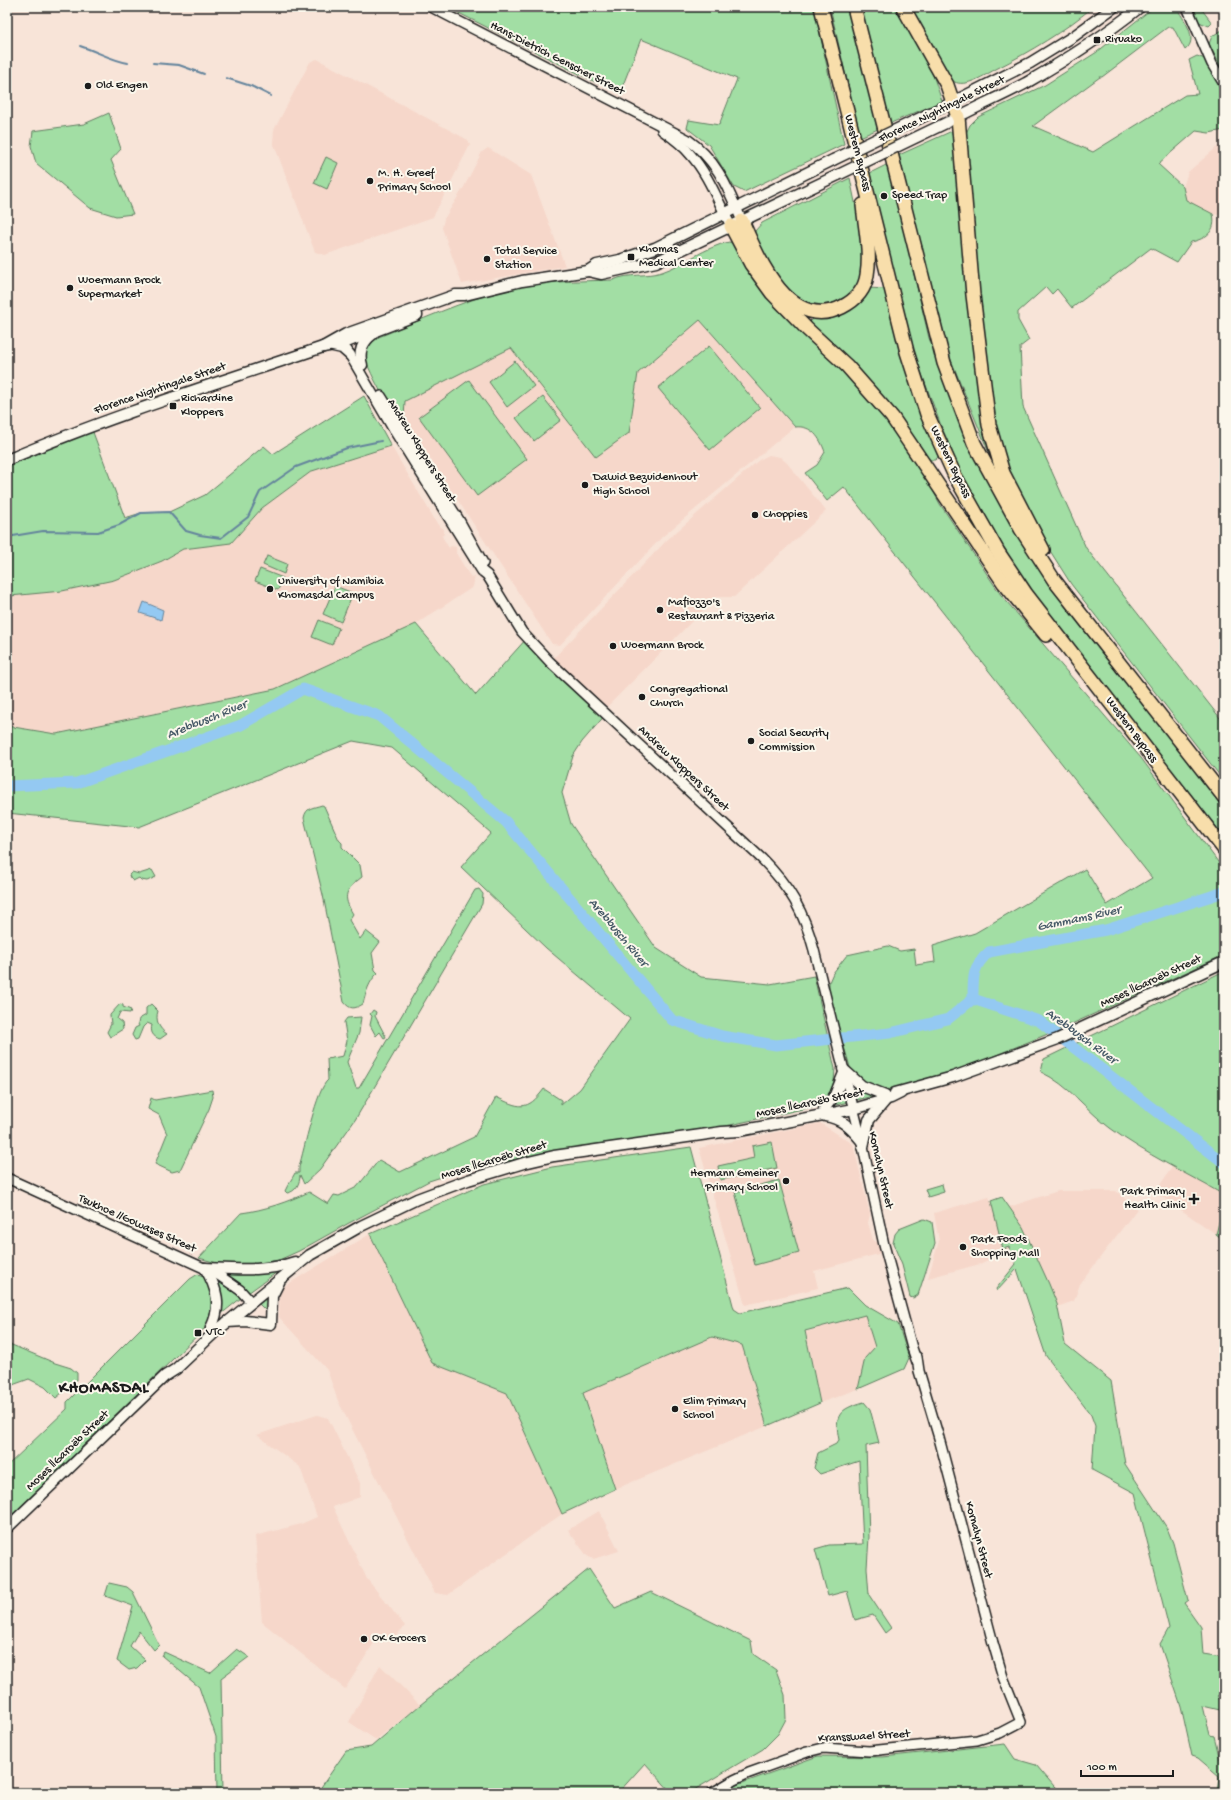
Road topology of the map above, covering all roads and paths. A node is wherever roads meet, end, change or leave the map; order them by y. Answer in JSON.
{"nodes":[{"id":1,"x":431,"y":7,"type":"edge"},
{"id":2,"x":820,"y":7,"type":"edge"},
{"id":3,"x":854,"y":7,"type":"edge"},
{"id":4,"x":903,"y":7,"type":"edge"},
{"id":5,"x":1114,"y":7,"type":"edge"},
{"id":6,"x":1140,"y":7,"type":"edge"},
{"id":7,"x":1187,"y":7,"type":"edge"},
{"id":8,"x":1224,"y":84,"type":"edge"},
{"id":9,"x":949,"y":104,"type":"junction"},
{"id":10,"x":953,"y":119,"type":"junction"},
{"id":11,"x":650,"y":121,"type":"junction"},
{"id":12,"x":857,"y":156,"type":"junction"},
{"id":13,"x":736,"y":208,"type":"junction"},
{"id":14,"x":724,"y":214,"type":"junction"},
{"id":15,"x":736,"y":224,"type":"junction"},
{"id":16,"x":588,"y":271,"type":"junction"},
{"id":17,"x":464,"y":295,"type":"junction"},
{"id":18,"x":383,"y":328,"type":"junction"},
{"id":19,"x":345,"y":338,"type":"junction"},
{"id":20,"x":327,"y":347,"type":"junction"},
{"id":21,"x":350,"y":355,"type":"junction"},
{"id":22,"x":362,"y":365,"type":"junction"},
{"id":23,"x":7,"y":460,"type":"edge"},
{"id":24,"x":487,"y":575,"type":"junction"},
{"id":25,"x":1106,"y":645,"type":"junction"},
{"id":26,"x":1126,"y":724,"type":"junction"},
{"id":27,"x":1224,"y":797,"type":"edge"},
{"id":28,"x":1224,"y":848,"type":"edge"},
{"id":29,"x":1224,"y":962,"type":"edge"},
{"id":30,"x":844,"y":1071,"type":"junction"},
{"id":31,"x":885,"y":1098,"type":"junction"},
{"id":32,"x":853,"y":1107,"type":"junction"},
{"id":33,"x":822,"y":1112,"type":"junction"},
{"id":34,"x":862,"y":1143,"type":"junction"},
{"id":35,"x":7,"y":1178,"type":"edge"},
{"id":36,"x":310,"y":1255,"type":"junction"},
{"id":37,"x":295,"y":1262,"type":"junction"},
{"id":38,"x":205,"y":1268,"type":"junction"},
{"id":39,"x":281,"y":1278,"type":"junction"},
{"id":40,"x":249,"y":1300,"type":"junction"},
{"id":41,"x":226,"y":1323,"type":"junction"},
{"id":42,"x":211,"y":1328,"type":"junction"},
{"id":43,"x":165,"y":1376,"type":"junction"},
{"id":44,"x":7,"y":1528,"type":"edge"},
{"id":45,"x":1021,"y":1722,"type":"joint"},
{"id":46,"x":712,"y":1793,"type":"edge"}],
"edges":[{"from":1,"to":11,"type":"street","name":"Hans-Dietrich Genscher Street"},
{"from":2,"to":12,"type":"highway","name":"Western Bypass"},
{"from":3,"to":25,"type":"highway"},
{"from":4,"to":9,"type":"highway"},
{"from":5,"to":9,"type":"main road","name":"Florence Nightingale Street"},
{"from":6,"to":10,"type":"main road","name":"Florence Nightingale Street"},
{"from":7,"to":8,"type":"street"},
{"from":9,"to":10,"type":"highway"},
{"from":9,"to":13,"type":"main road","name":"Florence Nightingale Street","bridge":true},
{"from":10,"to":15,"type":"main road","name":"Florence Nightingale Street","bridge":true},
{"from":10,"to":25,"type":"highway"},
{"from":11,"to":13,"type":"street","name":"Hans-Dietrich Genscher Street"},
{"from":11,"to":14,"type":"street","name":"Hans-Dietrich Genscher Street"},
{"from":12,"to":15,"type":"highway"},
{"from":12,"to":26,"type":"highway","name":"Western Bypass"},
{"from":13,"to":14,"type":"main road","name":"Florence Nightingale Street"},
{"from":13,"to":15,"type":"street","name":"Hans-Dietrich Genscher Street"},
{"from":14,"to":15,"type":"street","name":"Hans-Dietrich Genscher Street"},
{"from":14,"to":16,"type":"main road","name":"Florence Nightingale Street"},
{"from":15,"to":16,"type":"main road","name":"Florence Nightingale Street"},
{"from":15,"to":26,"type":"highway"},
{"from":16,"to":17,"type":"main road","name":"Florence Nightingale Street"},
{"from":17,"to":18,"type":"main road","name":"Florence Nightingale Street"},
{"from":17,"to":19,"type":"main road","name":"Florence Nightingale Street"},
{"from":18,"to":19,"type":"main road","name":"Florence Nightingale Street"},
{"from":18,"to":22,"type":"main road"},
{"from":19,"to":20,"type":"main road","name":"Florence Nightingale Street"},
{"from":19,"to":21,"type":"street","name":"Andrew Kloppers Street"},
{"from":19,"to":22,"type":"street","name":"Andrew Kloppers Street"},
{"from":20,"to":21,"type":"main road"},
{"from":20,"to":23,"type":"main road","name":"Florence Nightingale Street"},
{"from":21,"to":24,"type":"street","name":"Andrew Kloppers Street"},
{"from":22,"to":24,"type":"street","name":"Andrew Kloppers Street"},
{"from":24,"to":30,"type":"street","name":"Andrew Kloppers Street"},
{"from":25,"to":27,"type":"highway"},
{"from":26,"to":28,"type":"highway","name":"Western Bypass"},
{"from":29,"to":31,"type":"main road","name":"Moses ǁGaroëb Street"},
{"from":30,"to":31,"type":"main road"},
{"from":30,"to":32,"type":"street"},
{"from":30,"to":33,"type":"main road"},
{"from":31,"to":32,"type":"main road","name":"Moses ǁGaroëb Street"},
{"from":31,"to":34,"type":"main road"},
{"from":32,"to":33,"type":"main road","name":"Moses ǁGaroëb Street"},
{"from":32,"to":34,"type":"street","name":"Kornalyn Street"},
{"from":33,"to":34,"type":"main road"},
{"from":33,"to":36,"type":"main road","name":"Moses ǁGaroëb Street"},
{"from":34,"to":45,"type":"street","name":"Kornalyn Street"},
{"from":35,"to":38,"type":"street","name":"Tsukhoe //Gowases Street"},
{"from":36,"to":37,"type":"main road","name":"Moses ǁGaroëb Street"},
{"from":36,"to":39,"type":"main road","name":"Moses ǁGaroëb Street"},
{"from":37,"to":38,"type":"main road"},
{"from":37,"to":40,"type":"main road","name":"Moses ǁGaroëb Street"},
{"from":38,"to":40,"type":"street","name":"Tsukhoe //Gowases Street"},
{"from":38,"to":42,"type":"main road"},
{"from":39,"to":40,"type":"main road","name":"Moses ǁGaroëb Street"},
{"from":39,"to":41,"type":"main road"},
{"from":40,"to":41,"type":"main road","name":"Moses ǁGaroëb Street"},
{"from":40,"to":42,"type":"main road","name":"Moses ǁGaroëb Street"},
{"from":41,"to":43,"type":"main road","name":"Moses ǁGaroëb Street"},
{"from":42,"to":43,"type":"main road","name":"Moses ǁGaroëb Street"},
{"from":43,"to":44,"type":"main road","name":"Moses ǁGaroëb Street"},
{"from":45,"to":46,"type":"street","name":"Kransswael Street"}]}
